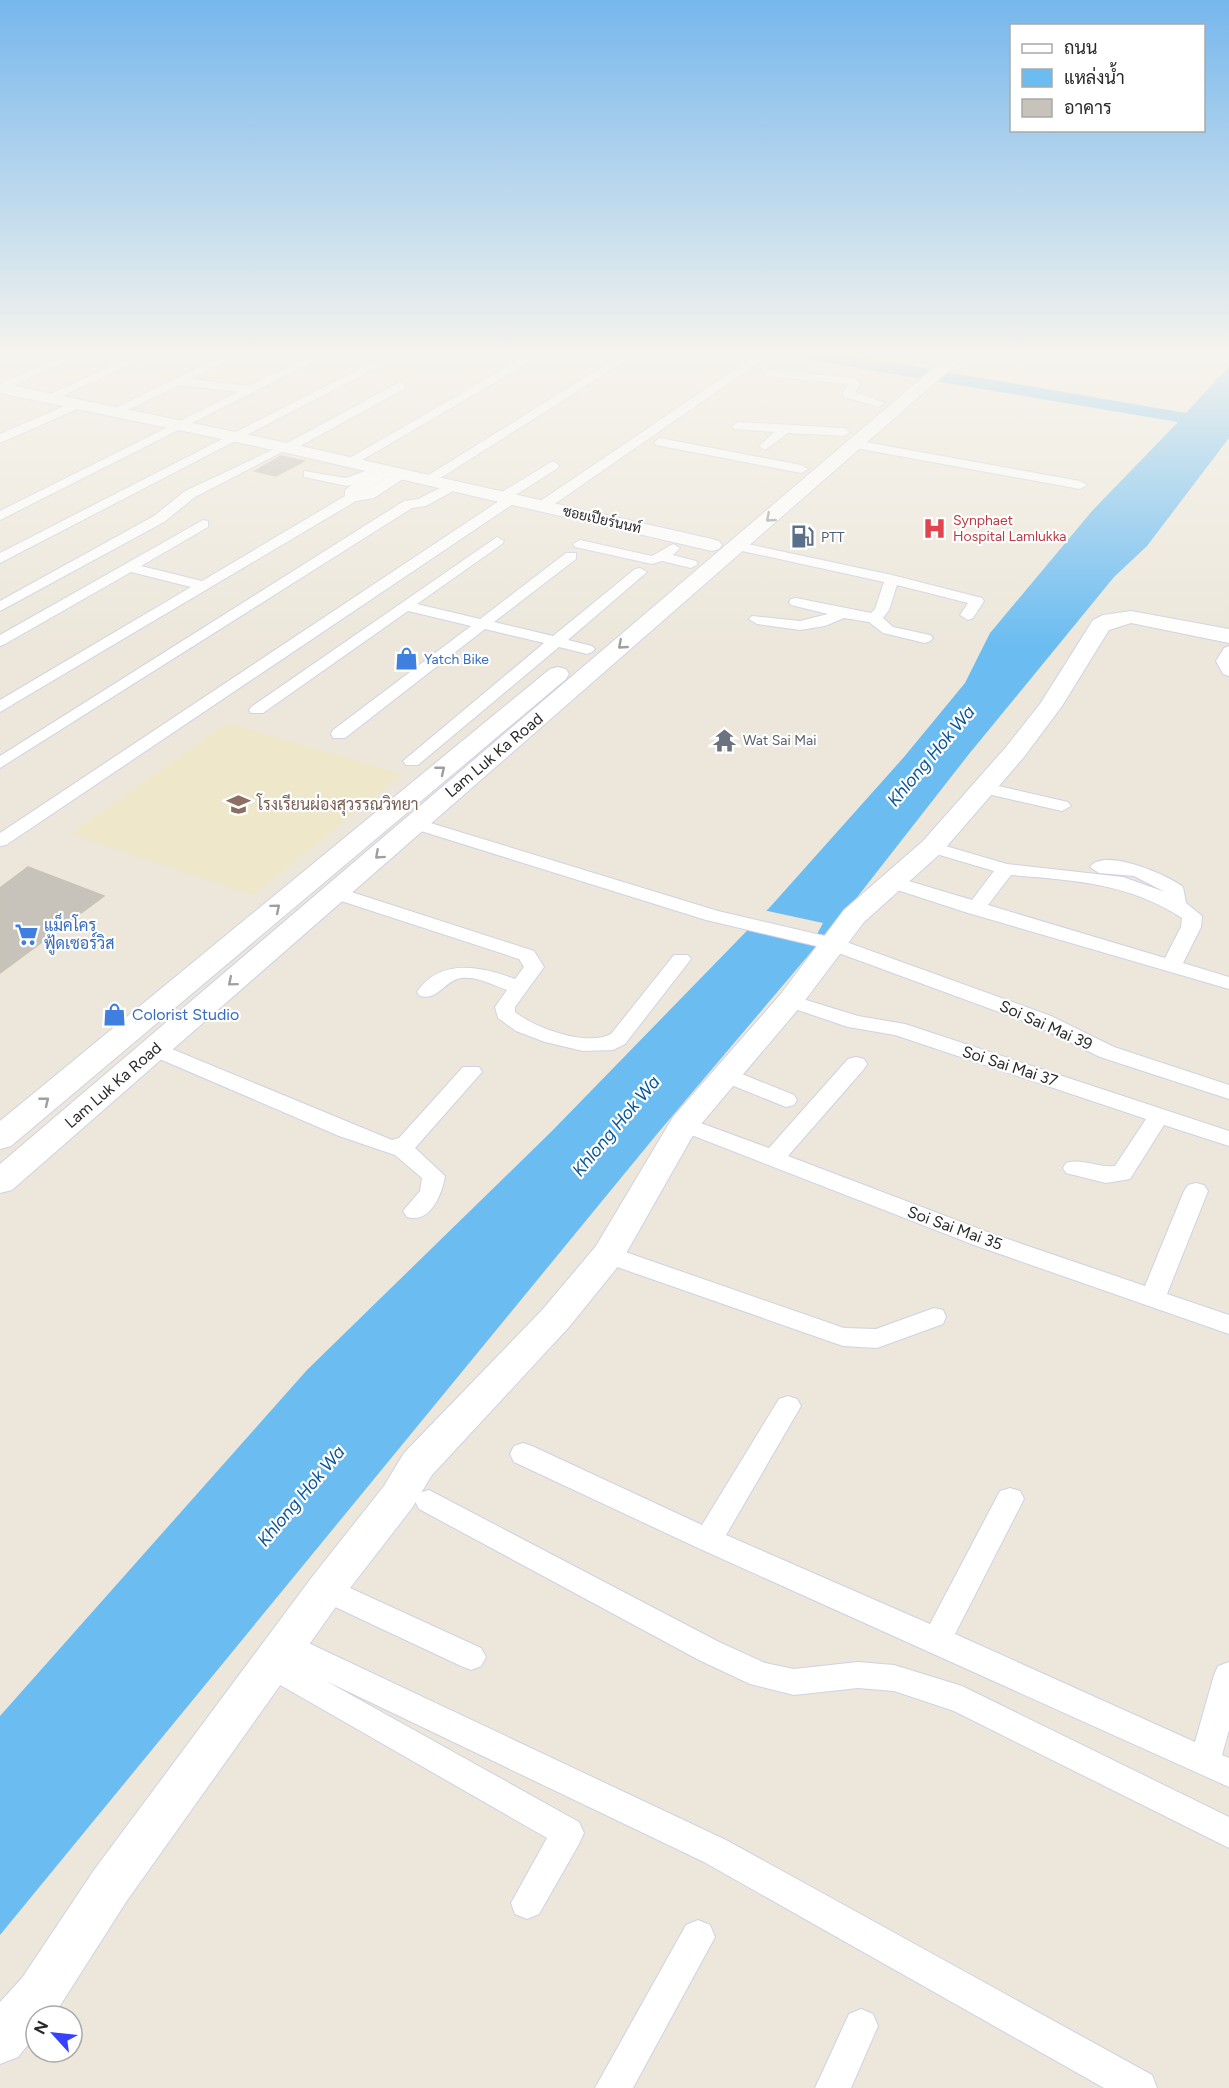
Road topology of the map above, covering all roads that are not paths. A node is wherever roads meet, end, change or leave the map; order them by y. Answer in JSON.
{"nodes":[{"id":1,"x":133,"y":450,"type":"edge"},
{"id":2,"x":210,"y":450,"type":"edge"},
{"id":3,"x":273,"y":450,"type":"edge"},
{"id":4,"x":294,"y":450,"type":"edge"},
{"id":5,"x":369,"y":450,"type":"edge"},
{"id":6,"x":479,"y":450,"type":"edge"},
{"id":7,"x":624,"y":450,"type":"edge"},
{"id":8,"x":704,"y":450,"type":"edge"},
{"id":9,"x":830,"y":450,"type":"edge"},
{"id":10,"x":836,"y":450,"type":"edge"},
{"id":11,"x":910,"y":450,"type":"edge"},
{"id":12,"x":347,"y":463,"type":"junction"},
{"id":13,"x":554,"y":465,"type":"dead end"},
{"id":14,"x":801,"y":469,"type":"junction"},
{"id":15,"x":388,"y":472,"type":"junction"},
{"id":16,"x":309,"y":474,"type":"dead end"},
{"id":17,"x":429,"y":482,"type":"junction"},
{"id":18,"x":1080,"y":485,"type":"dead end"},
{"id":19,"x":452,"y":486,"type":"junction"},
{"id":20,"x":506,"y":499,"type":"junction"},
{"id":21,"x":409,"y":504,"type":"junction"},
{"id":22,"x":542,"y":507,"type":"junction"},
{"id":23,"x":0,"y":516,"type":"edge"},
{"id":24,"x":203,"y":524,"type":"dead end"},
{"id":25,"x":497,"y":541,"type":"dead end"},
{"id":26,"x":712,"y":545,"type":"junction"},
{"id":27,"x":738,"y":546,"type":"junction"},
{"id":28,"x":0,"y":559,"type":"edge"},
{"id":29,"x":691,"y":564,"type":"junction"},
{"id":30,"x":129,"y":567,"type":"junction"},
{"id":31,"x":640,"y":572,"type":"dead end"},
{"id":32,"x":892,"y":579,"type":"junction"},
{"id":33,"x":203,"y":586,"type":"junction"},
{"id":34,"x":796,"y":602,"type":"dead end"},
{"id":35,"x":407,"y":606,"type":"junction"},
{"id":36,"x":0,"y":607,"type":"edge"},
{"id":37,"x":842,"y":613,"type":"junction"},
{"id":38,"x":968,"y":615,"type":"dead end"},
{"id":39,"x":874,"y":618,"type":"junction"},
{"id":40,"x":1120,"y":618,"type":"junction"},
{"id":41,"x":757,"y":619,"type":"dead end"},
{"id":42,"x":481,"y":623,"type":"junction"},
{"id":43,"x":1229,"y":636,"type":"edge"},
{"id":44,"x":926,"y":638,"type":"dead end"},
{"id":45,"x":0,"y":640,"type":"edge"},
{"id":46,"x":555,"y":641,"type":"junction"},
{"id":47,"x":587,"y":649,"type":"junction"},
{"id":48,"x":1229,"y":649,"type":"edge"},
{"id":49,"x":1229,"y":671,"type":"edge"},
{"id":50,"x":543,"y":686,"type":"junction"},
{"id":51,"x":568,"y":691,"type":"junction"},
{"id":52,"x":0,"y":707,"type":"edge"},
{"id":53,"x":257,"y":710,"type":"dead end"},
{"id":54,"x":339,"y":734,"type":"dead end"},
{"id":55,"x":412,"y":761,"type":"dead end"},
{"id":56,"x":0,"y":762,"type":"edge"},
{"id":57,"x":985,"y":788,"type":"junction"},
{"id":58,"x":1062,"y":806,"type":"dead end"},
{"id":59,"x":414,"y":824,"type":"junction"},
{"id":60,"x":0,"y":841,"type":"edge"},
{"id":61,"x":932,"y":847,"type":"junction"},
{"id":62,"x":1006,"y":869,"type":"junction"},
{"id":63,"x":892,"y":882,"type":"junction"},
{"id":64,"x":336,"y":893,"type":"junction"},
{"id":65,"x":975,"y":909,"type":"junction"},
{"id":66,"x":826,"y":942,"type":"junction"},
{"id":67,"x":681,"y":959,"type":"dead end"},
{"id":68,"x":1171,"y":966,"type":"junction"},
{"id":69,"x":1229,"y":983,"type":"edge"},
{"id":70,"x":519,"y":987,"type":"junction"},
{"id":71,"x":427,"y":992,"type":"dead end"},
{"id":72,"x":790,"y":1001,"type":"junction"},
{"id":73,"x":155,"y":1049,"type":"junction"},
{"id":74,"x":856,"y":1064,"type":"dead end"},
{"id":75,"x":471,"y":1072,"type":"dead end"},
{"id":76,"x":728,"y":1075,"type":"junction"},
{"id":77,"x":1229,"y":1092,"type":"edge"},
{"id":78,"x":786,"y":1100,"type":"dead end"},
{"id":79,"x":1159,"y":1116,"type":"junction"},
{"id":80,"x":684,"y":1124,"type":"junction"},
{"id":81,"x":0,"y":1138,"type":"edge"},
{"id":82,"x":1229,"y":1138,"type":"edge"},
{"id":83,"x":400,"y":1146,"type":"junction"},
{"id":84,"x":772,"y":1159,"type":"junction"},
{"id":85,"x":1074,"y":1168,"type":"dead end"},
{"id":86,"x":0,"y":1182,"type":"edge"},
{"id":87,"x":1196,"y":1191,"type":"dead end"},
{"id":88,"x":415,"y":1211,"type":"dead end"},
{"id":89,"x":608,"y":1255,"type":"junction"},
{"id":90,"x":1153,"y":1297,"type":"junction"},
{"id":91,"x":934,"y":1317,"type":"dead end"},
{"id":92,"x":1229,"y":1325,"type":"edge"},
{"id":93,"x":788,"y":1406,"type":"dead end"},
{"id":94,"x":523,"y":1454,"type":"dead end"},
{"id":95,"x":1010,"y":1499,"type":"dead end"},
{"id":96,"x":429,"y":1501,"type":"dead end"},
{"id":97,"x":708,"y":1540,"type":"junction"},
{"id":98,"x":326,"y":1589,"type":"junction"},
{"id":99,"x":937,"y":1640,"type":"junction"},
{"id":100,"x":278,"y":1655,"type":"junction"},
{"id":101,"x":471,"y":1657,"type":"dead end"},
{"id":102,"x":1229,"y":1675,"type":"edge"},
{"id":103,"x":1217,"y":1767,"type":"edge"},
{"id":104,"x":1229,"y":1833,"type":"edge"},
{"id":105,"x":527,"y":1903,"type":"dead end"},
{"id":106,"x":698,"y":1937,"type":"dead end"},
{"id":107,"x":861,"y":2026,"type":"dead end"},
{"id":108,"x":0,"y":2038,"type":"edge"},
{"id":109,"x":613,"y":2088,"type":"edge"},
{"id":110,"x":833,"y":2088,"type":"edge"},
{"id":111,"x":1139,"y":2088,"type":"edge"}],
"edges":[{"from":1,"to":23,"type":"street"},
{"from":2,"to":28,"type":"street"},
{"from":3,"to":36,"type":"street"},
{"from":4,"to":12,"type":"main road","name":"ซอยเปียร์นนท์"},
{"from":5,"to":12,"type":"street"},
{"from":6,"to":17,"type":"street"},
{"from":7,"to":22,"type":"street"},
{"from":8,"to":14,"type":"street"},
{"from":9,"to":14,"type":"main road","name":"Lam Luk Ka Road"},
{"from":10,"to":27,"type":"main road","name":"Lam Luk Ka Road","one_way":true},
{"from":11,"to":18,"type":"street"},
{"from":12,"to":15,"type":"main road","name":"ซอยเปียร์นนท์"},
{"from":13,"to":20,"type":"street"},
{"from":14,"to":26,"type":"main road","name":"Lam Luk Ka Road"},
{"from":15,"to":16,"type":"street"},
{"from":15,"to":17,"type":"main road","name":"ซอยเปียร์นนท์"},
{"from":15,"to":33,"type":"street"},
{"from":17,"to":19,"type":"main road","name":"ซอยเปียร์นนท์"},
{"from":17,"to":21,"type":"street"},
{"from":19,"to":20,"type":"main road","name":"ซอยเปียร์นนท์"},
{"from":19,"to":21,"type":"street"},
{"from":20,"to":22,"type":"main road","name":"ซอยเปียร์นนท์"},
{"from":20,"to":60,"type":"street"},
{"from":21,"to":56,"type":"street"},
{"from":22,"to":26,"type":"main road","name":"ซอยเปียร์นนท์"},
{"from":24,"to":30,"type":"street"},
{"from":25,"to":35,"type":"street"},
{"from":26,"to":29,"type":"main road","name":"Lam Luk Ka Road"},
{"from":27,"to":32,"type":"street"},
{"from":27,"to":51,"type":"main road","name":"Lam Luk Ka Road","one_way":true},
{"from":29,"to":42,"type":"street"},
{"from":29,"to":47,"type":"main road","name":"Lam Luk Ka Road"},
{"from":30,"to":33,"type":"street"},
{"from":30,"to":45,"type":"street"},
{"from":31,"to":46,"type":"street"},
{"from":32,"to":38,"type":"street"},
{"from":32,"to":39,"type":"street"},
{"from":33,"to":52,"type":"street"},
{"from":34,"to":37,"type":"street"},
{"from":35,"to":42,"type":"street"},
{"from":35,"to":53,"type":"street"},
{"from":37,"to":39,"type":"street"},
{"from":37,"to":41,"type":"street"},
{"from":39,"to":44,"type":"street"},
{"from":40,"to":43,"type":"main road"},
{"from":40,"to":48,"type":"main road"},
{"from":40,"to":57,"type":"main road"},
{"from":42,"to":46,"type":"street"},
{"from":42,"to":54,"type":"street"},
{"from":46,"to":47,"type":"street"},
{"from":46,"to":55,"type":"street"},
{"from":47,"to":50,"type":"main road","name":"Lam Luk Ka Road"},
{"from":48,"to":49,"type":"street"},
{"from":50,"to":51,"type":"main road"},
{"from":81,"to":50,"type":"main road","name":"Lam Luk Ka Road","one_way":true},
{"from":51,"to":59,"type":"main road","name":"Lam Luk Ka Road"},
{"from":57,"to":58,"type":"street"},
{"from":57,"to":61,"type":"main road"},
{"from":59,"to":64,"type":"main road","name":"Lam Luk Ka Road","one_way":true},
{"from":59,"to":66,"type":"street","name":"Soi Sai Mai 39"},
{"from":61,"to":62,"type":"street"},
{"from":61,"to":63,"type":"main road"},
{"from":62,"to":65,"type":"street"},
{"from":62,"to":68,"type":"street"},
{"from":63,"to":65,"type":"street"},
{"from":63,"to":66,"type":"main road"},
{"from":64,"to":70,"type":"street"},
{"from":64,"to":73,"type":"main road","name":"Lam Luk Ka Road","one_way":true},
{"from":65,"to":68,"type":"street"},
{"from":66,"to":72,"type":"main road"},
{"from":66,"to":77,"type":"street","name":"Soi Sai Mai 39"},
{"from":67,"to":70,"type":"street"},
{"from":68,"to":69,"type":"street"},
{"from":70,"to":71,"type":"street"},
{"from":72,"to":76,"type":"main road"},
{"from":72,"to":79,"type":"street","name":"Soi Sai Mai 37"},
{"from":73,"to":83,"type":"street"},
{"from":73,"to":86,"type":"main road","name":"Lam Luk Ka Road"},
{"from":74,"to":84,"type":"street"},
{"from":75,"to":83,"type":"street"},
{"from":76,"to":78,"type":"street"},
{"from":76,"to":80,"type":"main road"},
{"from":79,"to":82,"type":"street","name":"Soi Sai Mai 37"},
{"from":79,"to":85,"type":"street"},
{"from":80,"to":84,"type":"street","name":"Soi Sai Mai 35"},
{"from":80,"to":89,"type":"main road"},
{"from":83,"to":88,"type":"street"},
{"from":84,"to":90,"type":"street","name":"Soi Sai Mai 35"},
{"from":87,"to":90,"type":"street"},
{"from":89,"to":91,"type":"street"},
{"from":89,"to":98,"type":"main road"},
{"from":90,"to":92,"type":"street","name":"Soi Sai Mai 35"},
{"from":93,"to":97,"type":"street"},
{"from":94,"to":97,"type":"street"},
{"from":95,"to":99,"type":"street"},
{"from":96,"to":104,"type":"street"},
{"from":97,"to":99,"type":"street"},
{"from":98,"to":100,"type":"main road"},
{"from":98,"to":101,"type":"street"},
{"from":99,"to":103,"type":"street"},
{"from":100,"to":105,"type":"street"},
{"from":100,"to":108,"type":"main road"},
{"from":100,"to":111,"type":"street"},
{"from":102,"to":103,"type":"street"},
{"from":106,"to":109,"type":"street"},
{"from":107,"to":110,"type":"street"}]}
